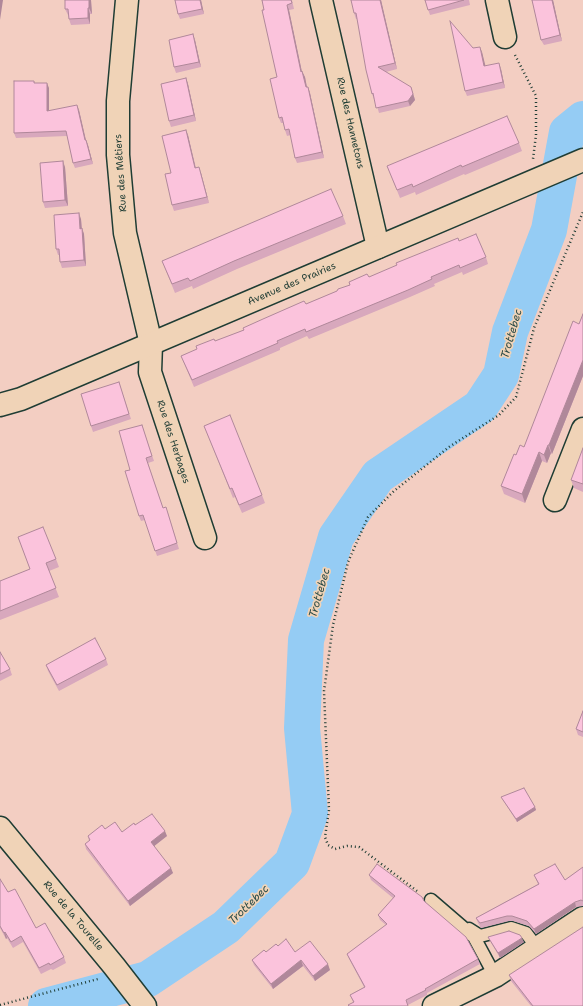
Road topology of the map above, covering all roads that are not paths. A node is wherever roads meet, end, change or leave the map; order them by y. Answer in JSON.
{"nodes":[{"id":1,"x":127,"y":0,"type":"edge"},
{"id":2,"x":321,"y":0,"type":"edge"},
{"id":3,"x":497,"y":0,"type":"edge"},
{"id":4,"x":506,"y":37,"type":"road end"},
{"id":5,"x":583,"y":160,"type":"edge"},
{"id":6,"x":378,"y":247,"type":"junction"},
{"id":7,"x":151,"y":344,"type":"junction"},
{"id":8,"x":0,"y":405,"type":"edge"},
{"id":9,"x":583,"y":429,"type":"edge"},
{"id":10,"x":555,"y":500,"type":"dead end"},
{"id":11,"x":205,"y":538,"type":"dead end"},
{"id":12,"x":0,"y":828,"type":"edge"},
{"id":13,"x":431,"y":900,"type":"road end"},
{"id":14,"x":453,"y":918,"type":"junction"},
{"id":15,"x":583,"y":918,"type":"edge"},
{"id":16,"x":538,"y":949,"type":"junction"},
{"id":17,"x":495,"y":976,"type":"junction"},
{"id":18,"x":449,"y":1004,"type":"edge"},
{"id":19,"x":145,"y":1006,"type":"edge"}],
"edges":[{"from":1,"to":7,"type":"street","name":"Rue des Métiers"},
{"from":2,"to":6,"type":"street","name":"Rue des Hannetons"},
{"from":3,"to":4,"type":"street"},
{"from":5,"to":6,"type":"street","name":"Avenue des Prairies"},
{"from":6,"to":7,"type":"street","name":"Avenue des Prairies"},
{"from":7,"to":8,"type":"street","name":"Avenue des Prairies"},
{"from":7,"to":11,"type":"street","name":"Rue des Herbages"},
{"from":9,"to":10,"type":"street"},
{"from":12,"to":19,"type":"street","name":"Rue de la Tourelle"},
{"from":13,"to":14,"type":"lane"},
{"from":14,"to":16,"type":"lane"},
{"from":14,"to":17,"type":"lane"},
{"from":15,"to":16,"type":"street"},
{"from":16,"to":17,"type":"street"},
{"from":17,"to":18,"type":"street"}]}
